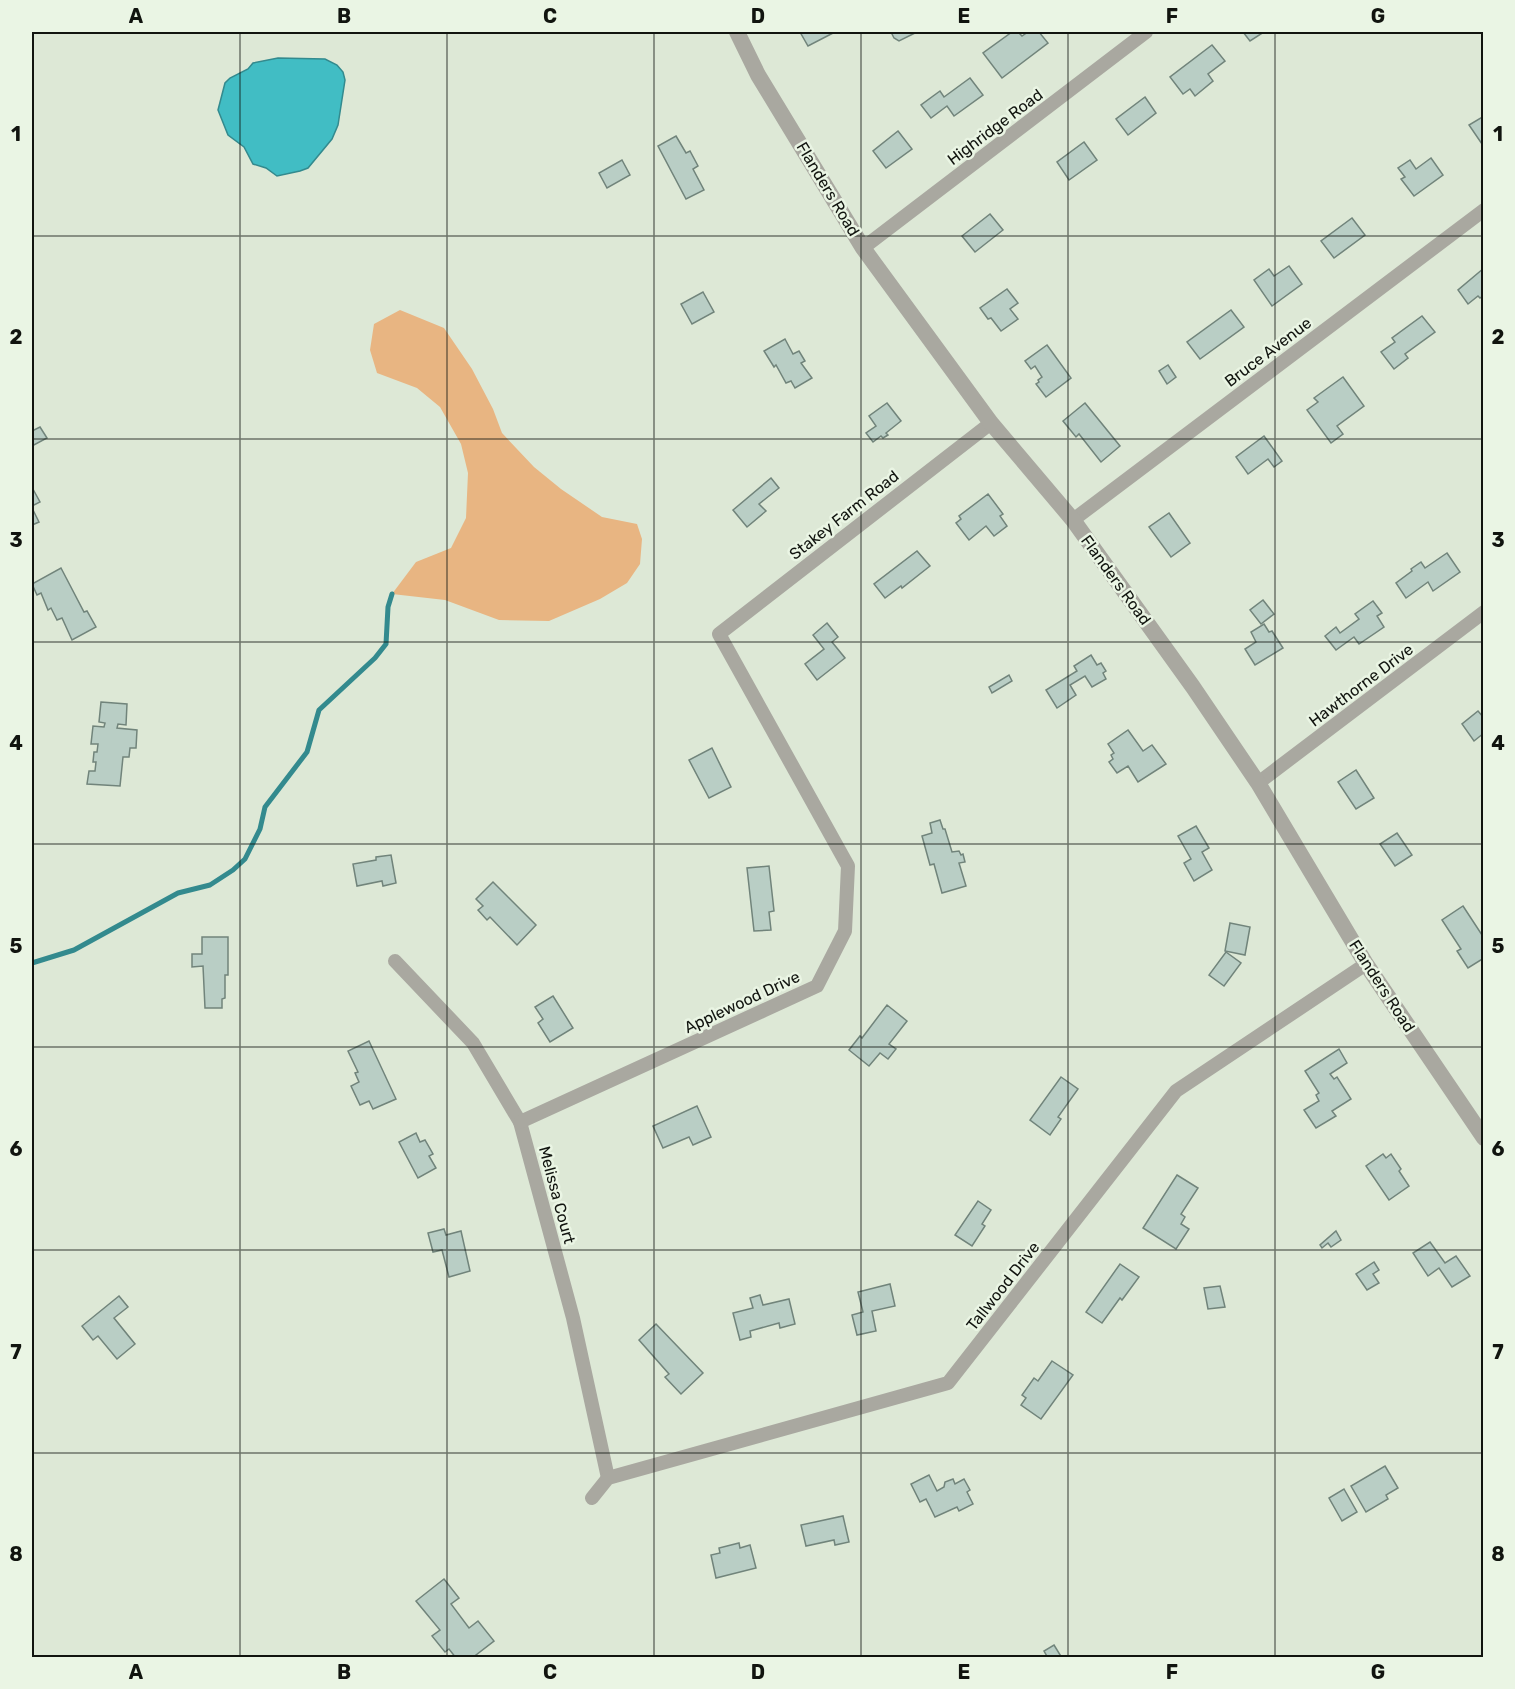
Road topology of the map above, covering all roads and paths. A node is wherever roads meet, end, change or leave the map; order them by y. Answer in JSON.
{"nodes":[{"id":1,"x":737,"y":32,"type":"edge"},
{"id":2,"x":1146,"y":32,"type":"edge"},
{"id":3,"x":1484,"y":210,"type":"edge"},
{"id":4,"x":863,"y":248,"type":"junction"},
{"id":5,"x":991,"y":423,"type":"junction"},
{"id":6,"x":1073,"y":520,"type":"junction"},
{"id":7,"x":1484,"y":612,"type":"edge"},
{"id":8,"x":719,"y":634,"type":"joint"},
{"id":9,"x":1258,"y":783,"type":"junction"},
{"id":10,"x":395,"y":961,"type":"dead end"},
{"id":11,"x":1366,"y":964,"type":"junction"},
{"id":12,"x":520,"y":1122,"type":"junction"},
{"id":13,"x":1484,"y":1138,"type":"edge"},
{"id":14,"x":608,"y":1478,"type":"junction"},
{"id":15,"x":592,"y":1498,"type":"dead end"}],
"edges":[{"from":1,"to":4,"type":"street","name":"Flanders Road"},
{"from":2,"to":4,"type":"street","name":"Highridge Road"},
{"from":3,"to":6,"type":"street","name":"Bruce Avenue"},
{"from":4,"to":5,"type":"street","name":"Flanders Road"},
{"from":5,"to":6,"type":"street","name":"Flanders Road"},
{"from":5,"to":8,"type":"street","name":"Stakey Farm Road"},
{"from":6,"to":9,"type":"street","name":"Flanders Road"},
{"from":7,"to":9,"type":"street","name":"Hawthorne Drive"},
{"from":8,"to":12,"type":"street","name":"Applewood Drive"},
{"from":9,"to":11,"type":"street","name":"Flanders Road"},
{"from":10,"to":12,"type":"street","name":"Melissa Court"},
{"from":11,"to":13,"type":"street","name":"Flanders Road"},
{"from":11,"to":14,"type":"street","name":"Tallwood Drive"},
{"from":12,"to":14,"type":"street","name":"Melissa Court"},
{"from":14,"to":15,"type":"street"}]}
